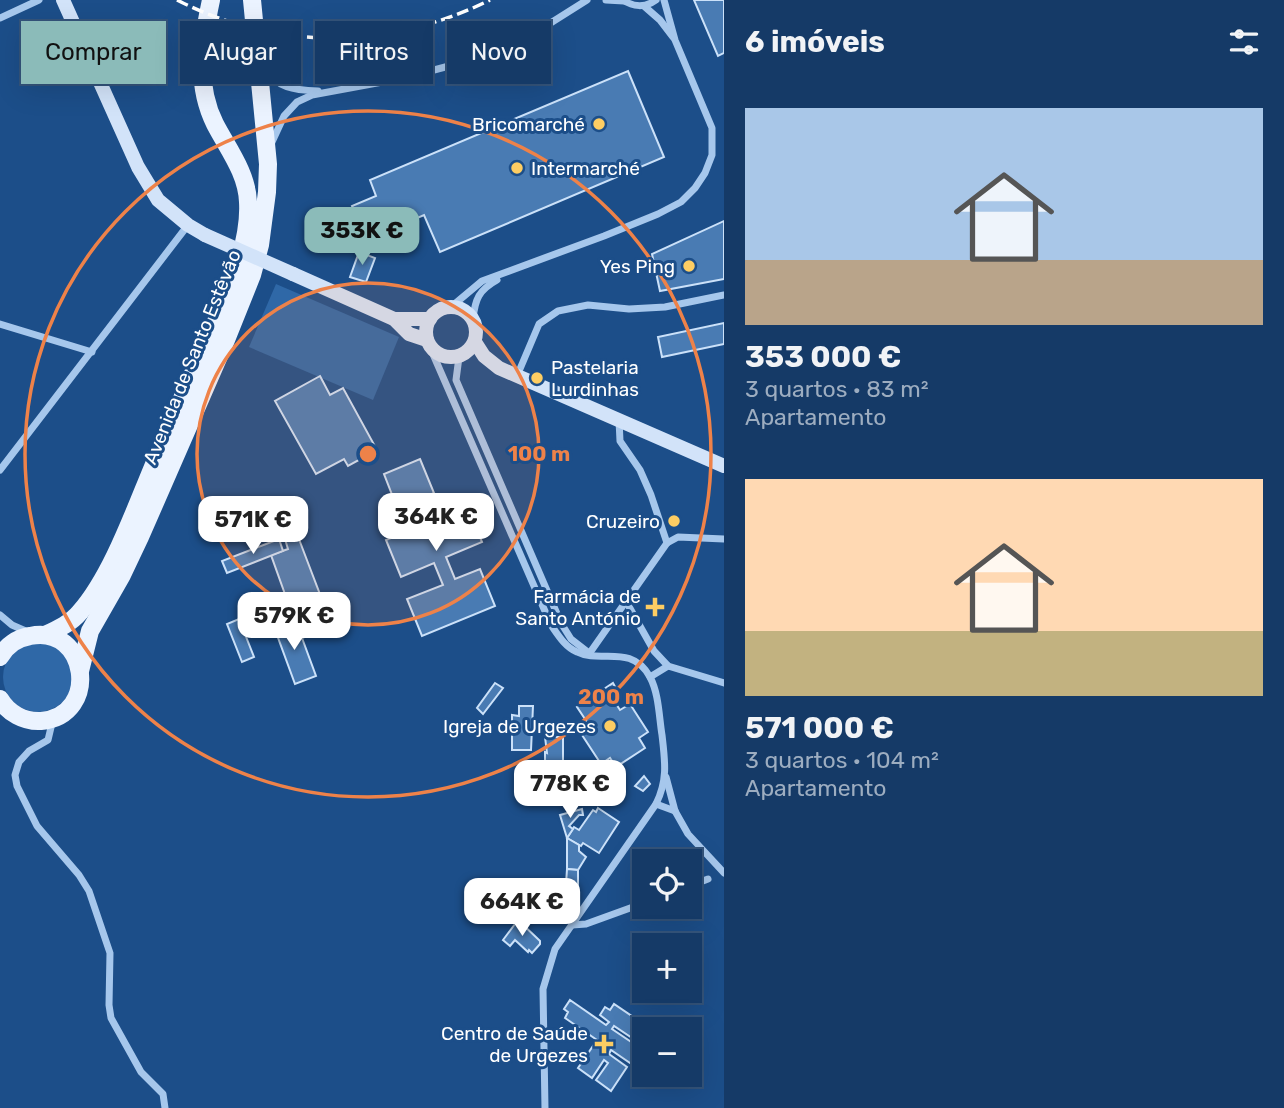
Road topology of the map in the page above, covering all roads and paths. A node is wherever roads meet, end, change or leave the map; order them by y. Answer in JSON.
{"nodes":[{"id":1,"x":39,"y":0,"type":"edge"},
{"id":2,"x":63,"y":0,"type":"edge"},
{"id":3,"x":211,"y":0,"type":"edge"},
{"id":4,"x":252,"y":0,"type":"edge"},
{"id":5,"x":595,"y":0,"type":"edge"},
{"id":6,"x":606,"y":0,"type":"edge"},
{"id":7,"x":656,"y":0,"type":"edge"},
{"id":8,"x":664,"y":0,"type":"edge"},
{"id":9,"x":586,"y":1,"type":"edge"},
{"id":10,"x":623,"y":1,"type":"edge"},
{"id":11,"x":644,"y":6,"type":"junction"},
{"id":12,"x":0,"y":18,"type":"edge"},
{"id":13,"x":254,"y":21,"type":"edge"},
{"id":14,"x":675,"y":40,"type":"junction"},
{"id":15,"x":261,"y":84,"type":"edge"},
{"id":16,"x":279,"y":84,"type":"edge"},
{"id":17,"x":323,"y":91,"type":"junction"},
{"id":18,"x":268,"y":163,"type":"junction"},
{"id":19,"x":188,"y":225,"type":"junction"},
{"id":20,"x":509,"y":272,"type":"junction"},
{"id":21,"x":724,"y":295,"type":"edge"},
{"id":22,"x":451,"y":307,"type":"junction"},
{"id":23,"x":430,"y":318,"type":"junction"},
{"id":24,"x":394,"y":319,"type":"junction"},
{"id":25,"x":473,"y":319,"type":"junction"},
{"id":26,"x":0,"y":324,"type":"edge"},
{"id":27,"x":475,"y":342,"type":"junction"},
{"id":28,"x":428,"y":343,"type":"junction"},
{"id":29,"x":92,"y":352,"type":"junction"},
{"id":30,"x":461,"y":356,"type":"junction"},
{"id":31,"x":499,"y":368,"type":"junction"},
{"id":32,"x":517,"y":376,"type":"junction"},
{"id":33,"x":619,"y":420,"type":"junction"},
{"id":34,"x":724,"y":466,"type":"edge"},
{"id":35,"x":0,"y":470,"type":"edge"},
{"id":36,"x":724,"y":539,"type":"edge"},
{"id":37,"x":667,"y":543,"type":"junction"},
{"id":38,"x":627,"y":603,"type":"junction"},
{"id":39,"x":0,"y":615,"type":"edge"},
{"id":40,"x":40,"y":634,"type":"junction"},
{"id":41,"x":589,"y":654,"type":"junction"},
{"id":42,"x":0,"y":657,"type":"edge"},
{"id":43,"x":668,"y":666,"type":"junction"},
{"id":44,"x":80,"y":671,"type":"junction"},
{"id":45,"x":650,"y":677,"type":"junction"},
{"id":46,"x":724,"y":683,"type":"edge"},
{"id":47,"x":0,"y":699,"type":"edge"},
{"id":48,"x":44,"y":720,"type":"junction"},
{"id":49,"x":0,"y":724,"type":"edge"},
{"id":50,"x":666,"y":777,"type":"junction"},
{"id":51,"x":656,"y":804,"type":"junction"},
{"id":52,"x":675,"y":811,"type":"junction"},
{"id":53,"x":724,"y":873,"type":"edge"},
{"id":54,"x":708,"y":879,"type":"dead end"},
{"id":55,"x":702,"y":881,"type":"edge"},
{"id":56,"x":632,"y":907,"type":"edge"},
{"id":57,"x":572,"y":925,"type":"junction"},
{"id":58,"x":165,"y":1108,"type":"edge"},
{"id":59,"x":545,"y":1108,"type":"edge"}],
"edges":[{"from":1,"to":12,"type":"street"},
{"from":2,"to":19,"type":"main road"},
{"from":3,"to":40,"type":"main road","name":"Avenida de Santo Estêvão"},
{"from":4,"to":13,"type":"main road","name":"Avenida de Santo Estêvão"},
{"from":5,"to":9,"type":"street"},
{"from":6,"to":10,"type":"street"},
{"from":7,"to":11,"type":"street"},
{"from":8,"to":14,"type":"street"},
{"from":9,"to":17,"type":"street"},
{"from":10,"to":11,"type":"street"},
{"from":11,"to":14,"type":"street"},
{"from":14,"to":20,"type":"street"},
{"from":15,"to":18,"type":"main road","name":"Avenida de Santo Estêvão"},
{"from":16,"to":17,"type":"street"},
{"from":17,"to":18,"type":"street"},
{"from":18,"to":44,"type":"main road","name":"Avenida de Santo Estêvão"},
{"from":19,"to":24,"type":"main road","bridge":true},
{"from":19,"to":29,"type":"street"},
{"from":20,"to":22,"type":"street"},
{"from":20,"to":25,"type":"street"},
{"from":21,"to":32,"type":"street"},
{"from":22,"to":23,"type":"main road"},
{"from":22,"to":25,"type":"main road"},
{"from":23,"to":24,"type":"main road"},
{"from":23,"to":28,"type":"main road"},
{"from":24,"to":28,"type":"main road"},
{"from":25,"to":27,"type":"main road"},
{"from":26,"to":29,"type":"street"},
{"from":27,"to":30,"type":"main road"},
{"from":27,"to":31,"type":"main road"},
{"from":28,"to":30,"type":"main road"},
{"from":28,"to":41,"type":"street"},
{"from":29,"to":35,"type":"street"},
{"from":30,"to":31,"type":"main road"},
{"from":30,"to":41,"type":"street"},
{"from":31,"to":32,"type":"main road"},
{"from":32,"to":33,"type":"main road"},
{"from":33,"to":34,"type":"main road"},
{"from":33,"to":37,"type":"street"},
{"from":36,"to":37,"type":"street"},
{"from":37,"to":38,"type":"street"},
{"from":38,"to":41,"type":"street"},
{"from":38,"to":43,"type":"street"},
{"from":39,"to":40,"type":"street"},
{"from":40,"to":42,"type":"main road","name":"Avenida de Santo Estêvão"},
{"from":40,"to":44,"type":"main road"},
{"from":41,"to":45,"type":"street"},
{"from":43,"to":45,"type":"street"},
{"from":43,"to":46,"type":"street"},
{"from":44,"to":48,"type":"main road","name":"Avenida de Santo Estêvão"},
{"from":45,"to":50,"type":"street"},
{"from":47,"to":48,"type":"main road"},
{"from":48,"to":49,"type":"main road"},
{"from":48,"to":58,"type":"street"},
{"from":50,"to":51,"type":"street"},
{"from":50,"to":52,"type":"street"},
{"from":51,"to":52,"type":"street"},
{"from":51,"to":57,"type":"street"},
{"from":52,"to":53,"type":"street"},
{"from":54,"to":55,"type":"street"},
{"from":56,"to":57,"type":"street"},
{"from":57,"to":59,"type":"street"}]}
